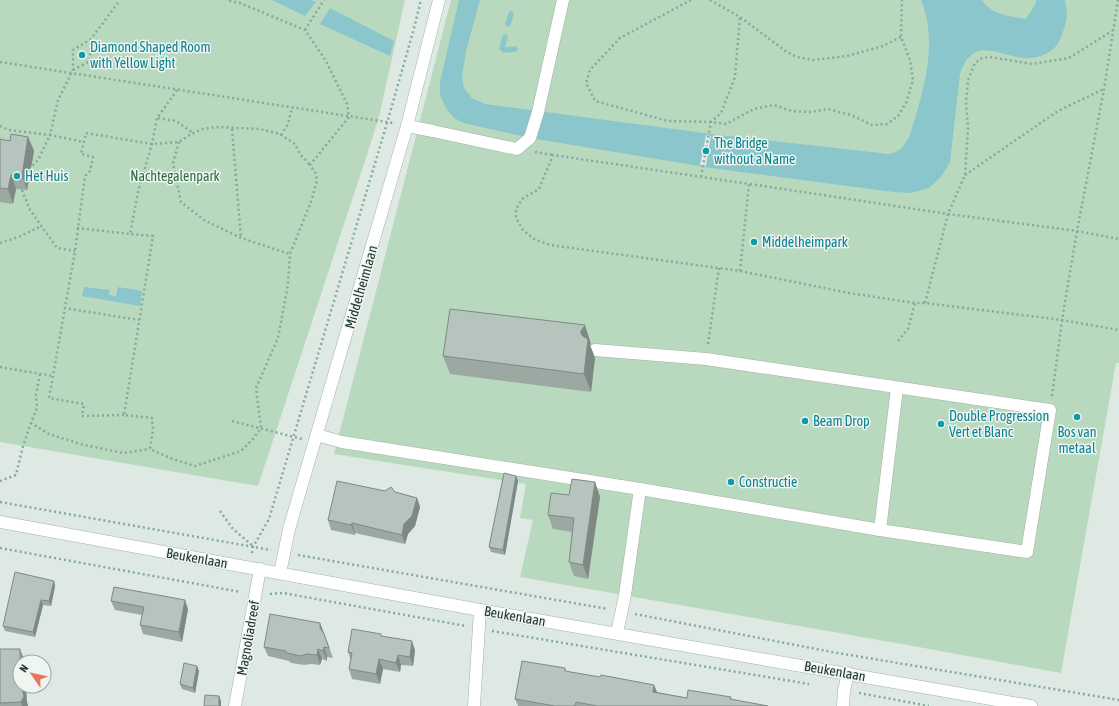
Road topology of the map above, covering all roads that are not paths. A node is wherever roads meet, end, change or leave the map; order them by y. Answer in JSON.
{"nodes":[{"id":1,"x":439,"y":0,"type":"edge"},
{"id":2,"x":563,"y":0,"type":"edge"},
{"id":3,"x":407,"y":126,"type":"junction"},
{"id":4,"x":596,"y":350,"type":"dead end"},
{"id":5,"x":897,"y":388,"type":"junction"},
{"id":6,"x":316,"y":439,"type":"junction"},
{"id":7,"x":640,"y":489,"type":"junction"},
{"id":8,"x":0,"y":522,"type":"edge"},
{"id":9,"x":880,"y":530,"type":"junction"},
{"id":10,"x":260,"y":569,"type":"junction"},
{"id":11,"x":280,"y":573,"type":"junction"},
{"id":12,"x":480,"y":610,"type":"junction"},
{"id":13,"x":617,"y":633,"type":"junction"},
{"id":14,"x":848,"y":673,"type":"junction"},
{"id":15,"x":236,"y":706,"type":"edge"},
{"id":16,"x":474,"y":706,"type":"edge"},
{"id":17,"x":843,"y":706,"type":"edge"},
{"id":18,"x":1032,"y":706,"type":"edge"}],
"edges":[{"from":1,"to":3,"type":"street","name":"Middelheimlaan"},
{"from":2,"to":3,"type":"street"},
{"from":3,"to":6,"type":"street","name":"Middelheimlaan"},
{"from":4,"to":5,"type":"street"},
{"from":5,"to":9,"type":"street"},
{"from":5,"to":9,"type":"street"},
{"from":6,"to":7,"type":"street"},
{"from":6,"to":11,"type":"street","name":"Middelheimlaan"},
{"from":7,"to":9,"type":"street"},
{"from":7,"to":13,"type":"street"},
{"from":8,"to":10,"type":"street","name":"Beukenlaan"},
{"from":10,"to":11,"type":"street","name":"Beukenlaan"},
{"from":10,"to":15,"type":"street","name":"Magnoliadreef"},
{"from":11,"to":12,"type":"street","name":"Beukenlaan"},
{"from":12,"to":13,"type":"street","name":"Beukenlaan"},
{"from":12,"to":16,"type":"street"},
{"from":13,"to":14,"type":"street","name":"Beukenlaan"},
{"from":14,"to":17,"type":"street"},
{"from":14,"to":18,"type":"street","name":"Beukenlaan"}]}
